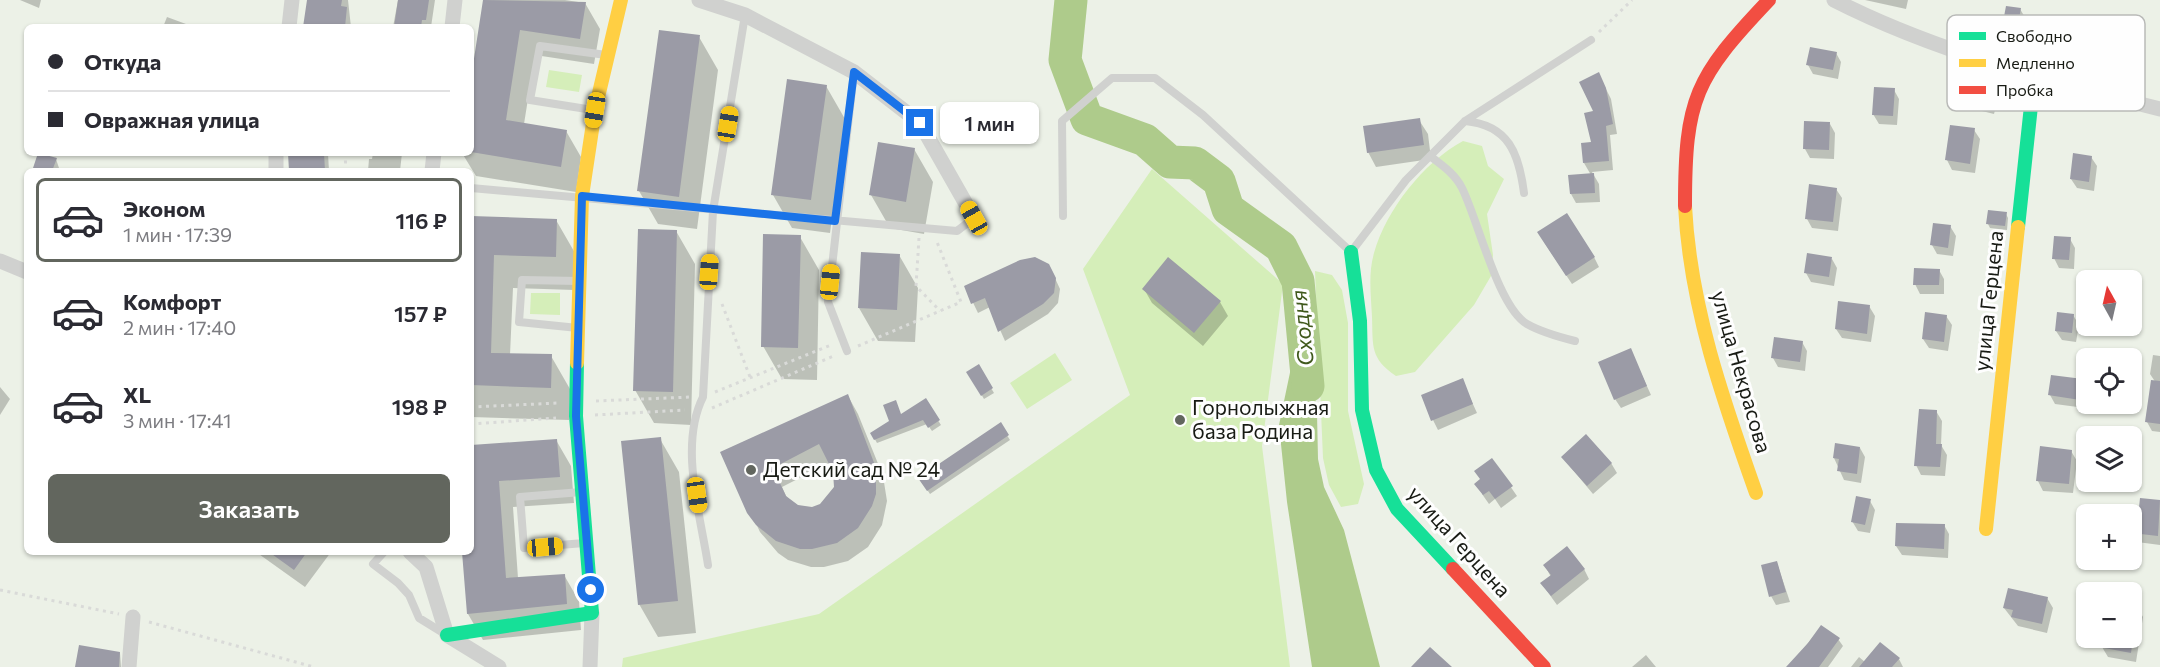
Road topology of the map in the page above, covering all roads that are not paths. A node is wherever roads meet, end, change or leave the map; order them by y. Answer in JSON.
{"nodes":[{"id":1,"x":292,"y":0,"type":"edge"},
{"id":2,"x":455,"y":0,"type":"edge"},
{"id":3,"x":621,"y":0,"type":"edge"},
{"id":4,"x":699,"y":0,"type":"edge"},
{"id":5,"x":1769,"y":0,"type":"edge"},
{"id":6,"x":1834,"y":0,"type":"edge"},
{"id":7,"x":745,"y":15,"type":"junction"},
{"id":8,"x":289,"y":24,"type":"edge"},
{"id":9,"x":452,"y":24,"type":"edge"},
{"id":10,"x":1591,"y":40,"type":"road end"},
{"id":11,"x":1947,"y":47,"type":"edge"},
{"id":12,"x":607,"y":55,"type":"junction"},
{"id":13,"x":854,"y":72,"type":"junction"},
{"id":14,"x":2145,"y":105,"type":"edge"},
{"id":15,"x":2160,"y":109,"type":"edge"},
{"id":16,"x":595,"y":110,"type":"junction"},
{"id":17,"x":2030,"y":111,"type":"edge"},
{"id":18,"x":1465,"y":121,"type":"junction"},
{"id":19,"x":1430,"y":156,"type":"junction"},
{"id":20,"x":474,"y":188,"type":"edge"},
{"id":21,"x":1524,"y":193,"type":"dead end"},
{"id":22,"x":582,"y":196,"type":"junction"},
{"id":23,"x":713,"y":211,"type":"junction"},
{"id":24,"x":1063,"y":216,"type":"dead end"},
{"id":25,"x":974,"y":218,"type":"joint"},
{"id":26,"x":835,"y":221,"type":"junction"},
{"id":27,"x":1351,"y":252,"type":"junction"},
{"id":28,"x":0,"y":261,"type":"edge"},
{"id":29,"x":24,"y":271,"type":"edge"},
{"id":30,"x":580,"y":281,"type":"junction"},
{"id":31,"x":579,"y":328,"type":"junction"},
{"id":32,"x":1575,"y":341,"type":"dead end"},
{"id":33,"x":847,"y":351,"type":"road end"},
{"id":34,"x":583,"y":491,"type":"junction"},
{"id":35,"x":1756,"y":493,"type":"dead end"},
{"id":36,"x":1986,"y":529,"type":"dead end"},
{"id":37,"x":588,"y":543,"type":"junction"},
{"id":38,"x":381,"y":555,"type":"edge"},
{"id":39,"x":426,"y":560,"type":"edge"},
{"id":40,"x":708,"y":565,"type":"dead end"},
{"id":41,"x":592,"y":613,"type":"junction"},
{"id":42,"x":133,"y":617,"type":"road end"},
{"id":43,"x":447,"y":635,"type":"junction"},
{"id":44,"x":129,"y":667,"type":"edge"},
{"id":45,"x":499,"y":667,"type":"edge"},
{"id":46,"x":591,"y":667,"type":"edge"},
{"id":47,"x":1544,"y":667,"type":"edge"}],
"edges":[{"from":1,"to":8,"type":"street"},
{"from":2,"to":9,"type":"street"},
{"from":3,"to":12,"type":"street"},
{"from":4,"to":7,"type":"street"},
{"from":5,"to":35,"type":"street","name":"улица Некрасова"},
{"from":6,"to":11,"type":"street"},
{"from":7,"to":13,"type":"street"},
{"from":7,"to":23,"type":"lane"},
{"from":10,"to":18,"type":"lane"},
{"from":12,"to":16,"type":"street"},
{"from":12,"to":16,"type":"lane"},
{"from":13,"to":25,"type":"street"},
{"from":13,"to":26,"type":"lane"},
{"from":14,"to":15,"type":"street"},
{"from":16,"to":22,"type":"street"},
{"from":17,"to":36,"type":"street","name":"улица Герцена"},
{"from":18,"to":19,"type":"lane"},
{"from":18,"to":21,"type":"lane"},
{"from":19,"to":27,"type":"lane"},
{"from":19,"to":32,"type":"lane"},
{"from":20,"to":22,"type":"lane"},
{"from":22,"to":23,"type":"lane"},
{"from":22,"to":30,"type":"street"},
{"from":23,"to":26,"type":"lane"},
{"from":23,"to":40,"type":"lane"},
{"from":24,"to":27,"type":"lane"},
{"from":25,"to":26,"type":"lane"},
{"from":26,"to":33,"type":"lane"},
{"from":27,"to":47,"type":"street","name":"улица Герцена"},
{"from":28,"to":29,"type":"street"},
{"from":30,"to":31,"type":"street"},
{"from":30,"to":31,"type":"lane"},
{"from":31,"to":34,"type":"street"},
{"from":34,"to":37,"type":"street"},
{"from":34,"to":37,"type":"lane"},
{"from":37,"to":41,"type":"street"},
{"from":38,"to":43,"type":"lane"},
{"from":39,"to":43,"type":"street"},
{"from":41,"to":43,"type":"street"},
{"from":41,"to":46,"type":"street"},
{"from":42,"to":44,"type":"street"},
{"from":43,"to":45,"type":"street"}]}
